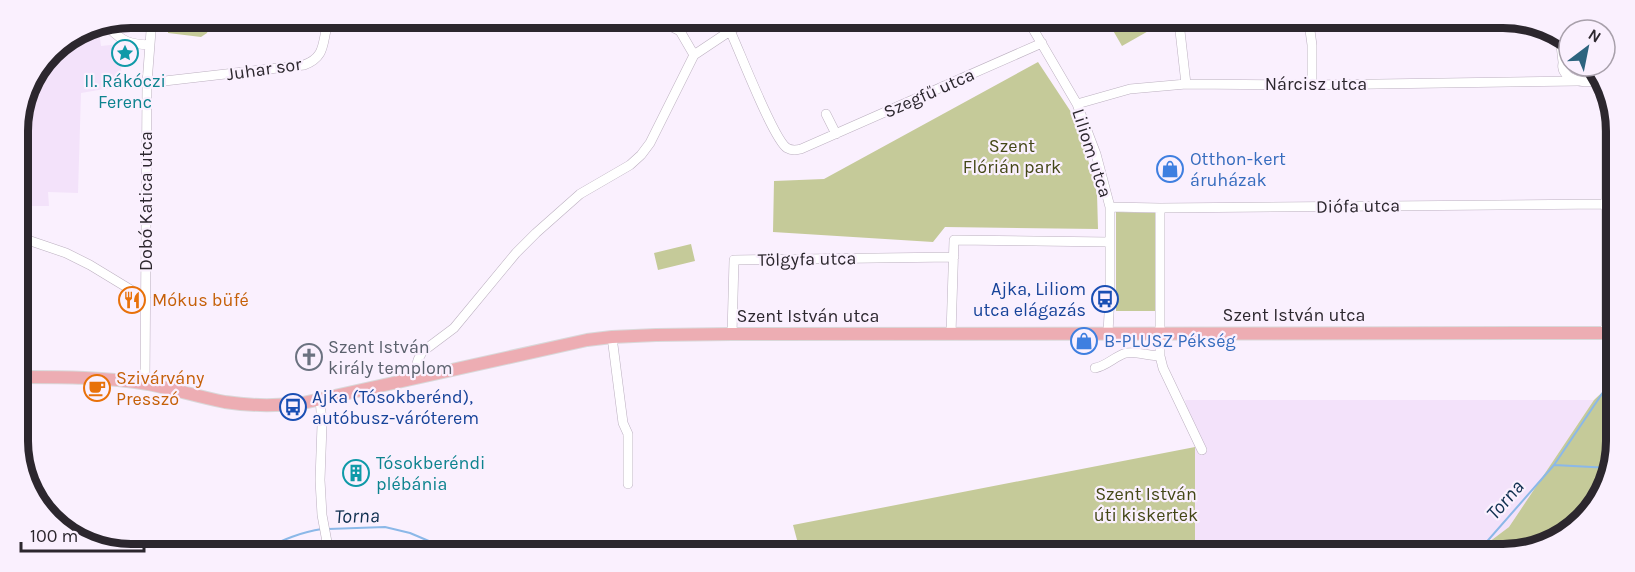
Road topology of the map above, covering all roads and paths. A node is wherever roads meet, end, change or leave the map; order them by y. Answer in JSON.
{"nodes":[{"id":1,"x":151,"y":28,"type":"edge"},
{"id":2,"x":327,"y":28,"type":"edge"},
{"id":3,"x":674,"y":28,"type":"edge"},
{"id":4,"x":734,"y":28,"type":"edge"},
{"id":5,"x":1033,"y":28,"type":"edge"},
{"id":6,"x":1180,"y":28,"type":"edge"},
{"id":7,"x":1310,"y":28,"type":"edge"},
{"id":8,"x":111,"y":30,"type":"edge"},
{"id":9,"x":680,"y":31,"type":"joint"},
{"id":10,"x":728,"y":32,"type":"junction"},
{"id":11,"x":1042,"y":43,"type":"junction"},
{"id":12,"x":150,"y":45,"type":"junction"},
{"id":13,"x":694,"y":56,"type":"junction"},
{"id":14,"x":1563,"y":78,"type":"edge"},
{"id":15,"x":1569,"y":78,"type":"edge"},
{"id":16,"x":1593,"y":80,"type":"edge"},
{"id":17,"x":1578,"y":81,"type":"junction"},
{"id":18,"x":1558,"y":82,"type":"junction"},
{"id":19,"x":147,"y":83,"type":"junction"},
{"id":20,"x":1186,"y":84,"type":"junction"},
{"id":21,"x":1312,"y":85,"type":"junction"},
{"id":22,"x":1077,"y":104,"type":"junction"},
{"id":23,"x":826,"y":114,"type":"dead end"},
{"id":24,"x":1606,"y":132,"type":"edge"},
{"id":25,"x":836,"y":134,"type":"junction"},
{"id":26,"x":1606,"y":204,"type":"joint"},
{"id":27,"x":1110,"y":207,"type":"junction"},
{"id":28,"x":1160,"y":208,"type":"junction"},
{"id":29,"x":29,"y":240,"type":"edge"},
{"id":30,"x":1110,"y":242,"type":"junction"},
{"id":31,"x":954,"y":257,"type":"junction"},
{"id":32,"x":146,"y":299,"type":"junction"},
{"id":33,"x":1108,"y":333,"type":"junction"},
{"id":34,"x":1159,"y":333,"type":"junction"},
{"id":35,"x":1606,"y":333,"type":"edge"},
{"id":36,"x":732,"y":334,"type":"junction"},
{"id":37,"x":951,"y":334,"type":"junction"},
{"id":38,"x":612,"y":337,"type":"junction"},
{"id":39,"x":1160,"y":356,"type":"junction"},
{"id":40,"x":1095,"y":368,"type":"dead end"},
{"id":41,"x":28,"y":377,"type":"edge"},
{"id":42,"x":413,"y":378,"type":"junction"},
{"id":43,"x":145,"y":384,"type":"junction"},
{"id":44,"x":320,"y":398,"type":"junction"},
{"id":45,"x":1202,"y":450,"type":"dead end"},
{"id":46,"x":628,"y":484,"type":"dead end"},
{"id":47,"x":329,"y":544,"type":"edge"}],
"edges":[{"from":1,"to":12,"type":"street","name":"Dobó Katica utca"},
{"from":2,"to":19,"type":"street","name":"Juhar sor"},
{"from":3,"to":9,"type":"street"},
{"from":4,"to":10,"type":"street"},
{"from":5,"to":11,"type":"street","name":"Liliom utca"},
{"from":6,"to":20,"type":"street"},
{"from":7,"to":21,"type":"street"},
{"from":8,"to":12,"type":"street"},
{"from":9,"to":13,"type":"street"},
{"from":10,"to":13,"type":"street"},
{"from":10,"to":25,"type":"street","name":"Szegfű utca"},
{"from":11,"to":22,"type":"street","name":"Liliom utca"},
{"from":11,"to":25,"type":"street","name":"Szegfű utca"},
{"from":12,"to":19,"type":"street","name":"Dobó Katica utca"},
{"from":13,"to":42,"type":"street"},
{"from":14,"to":18,"type":"street"},
{"from":15,"to":17,"type":"street"},
{"from":16,"to":17,"type":"street","name":"Nárcisz utca"},
{"from":17,"to":18,"type":"street","name":"Nárcisz utca"},
{"from":18,"to":21,"type":"street","name":"Nárcisz utca"},
{"from":19,"to":32,"type":"street","name":"Dobó Katica utca"},
{"from":20,"to":21,"type":"street","name":"Nárcisz utca"},
{"from":20,"to":22,"type":"street","name":"Nárcisz utca"},
{"from":22,"to":27,"type":"street","name":"Liliom utca"},
{"from":23,"to":25,"type":"street"},
{"from":24,"to":26,"type":"street"},
{"from":26,"to":28,"type":"street","name":"Diófa utca"},
{"from":27,"to":28,"type":"street","name":"Diófa utca"},
{"from":27,"to":30,"type":"street","name":"Liliom utca"},
{"from":28,"to":34,"type":"street"},
{"from":29,"to":32,"type":"street"},
{"from":30,"to":31,"type":"street"},
{"from":30,"to":33,"type":"street","name":"Liliom utca"},
{"from":31,"to":36,"type":"street","name":"Tölgyfa utca"},
{"from":31,"to":37,"type":"street"},
{"from":32,"to":43,"type":"street","name":"Dobó Katica utca"},
{"from":33,"to":34,"type":"main road","name":"Szent István utca"},
{"from":33,"to":37,"type":"main road","name":"Szent István utca"},
{"from":34,"to":35,"type":"main road","name":"Szent István utca"},
{"from":34,"to":39,"type":"street"},
{"from":36,"to":37,"type":"main road","name":"Szent István utca"},
{"from":36,"to":38,"type":"main road","name":"Szent István utca"},
{"from":38,"to":42,"type":"main road","name":"Szent István utca"},
{"from":38,"to":46,"type":"street"},
{"from":39,"to":40,"type":"street"},
{"from":39,"to":45,"type":"street"},
{"from":41,"to":43,"type":"main road","name":"Szent István utca"},
{"from":42,"to":44,"type":"main road","name":"Szent István utca"},
{"from":43,"to":44,"type":"main road","name":"Szent István utca"},
{"from":44,"to":47,"type":"street"}]}
